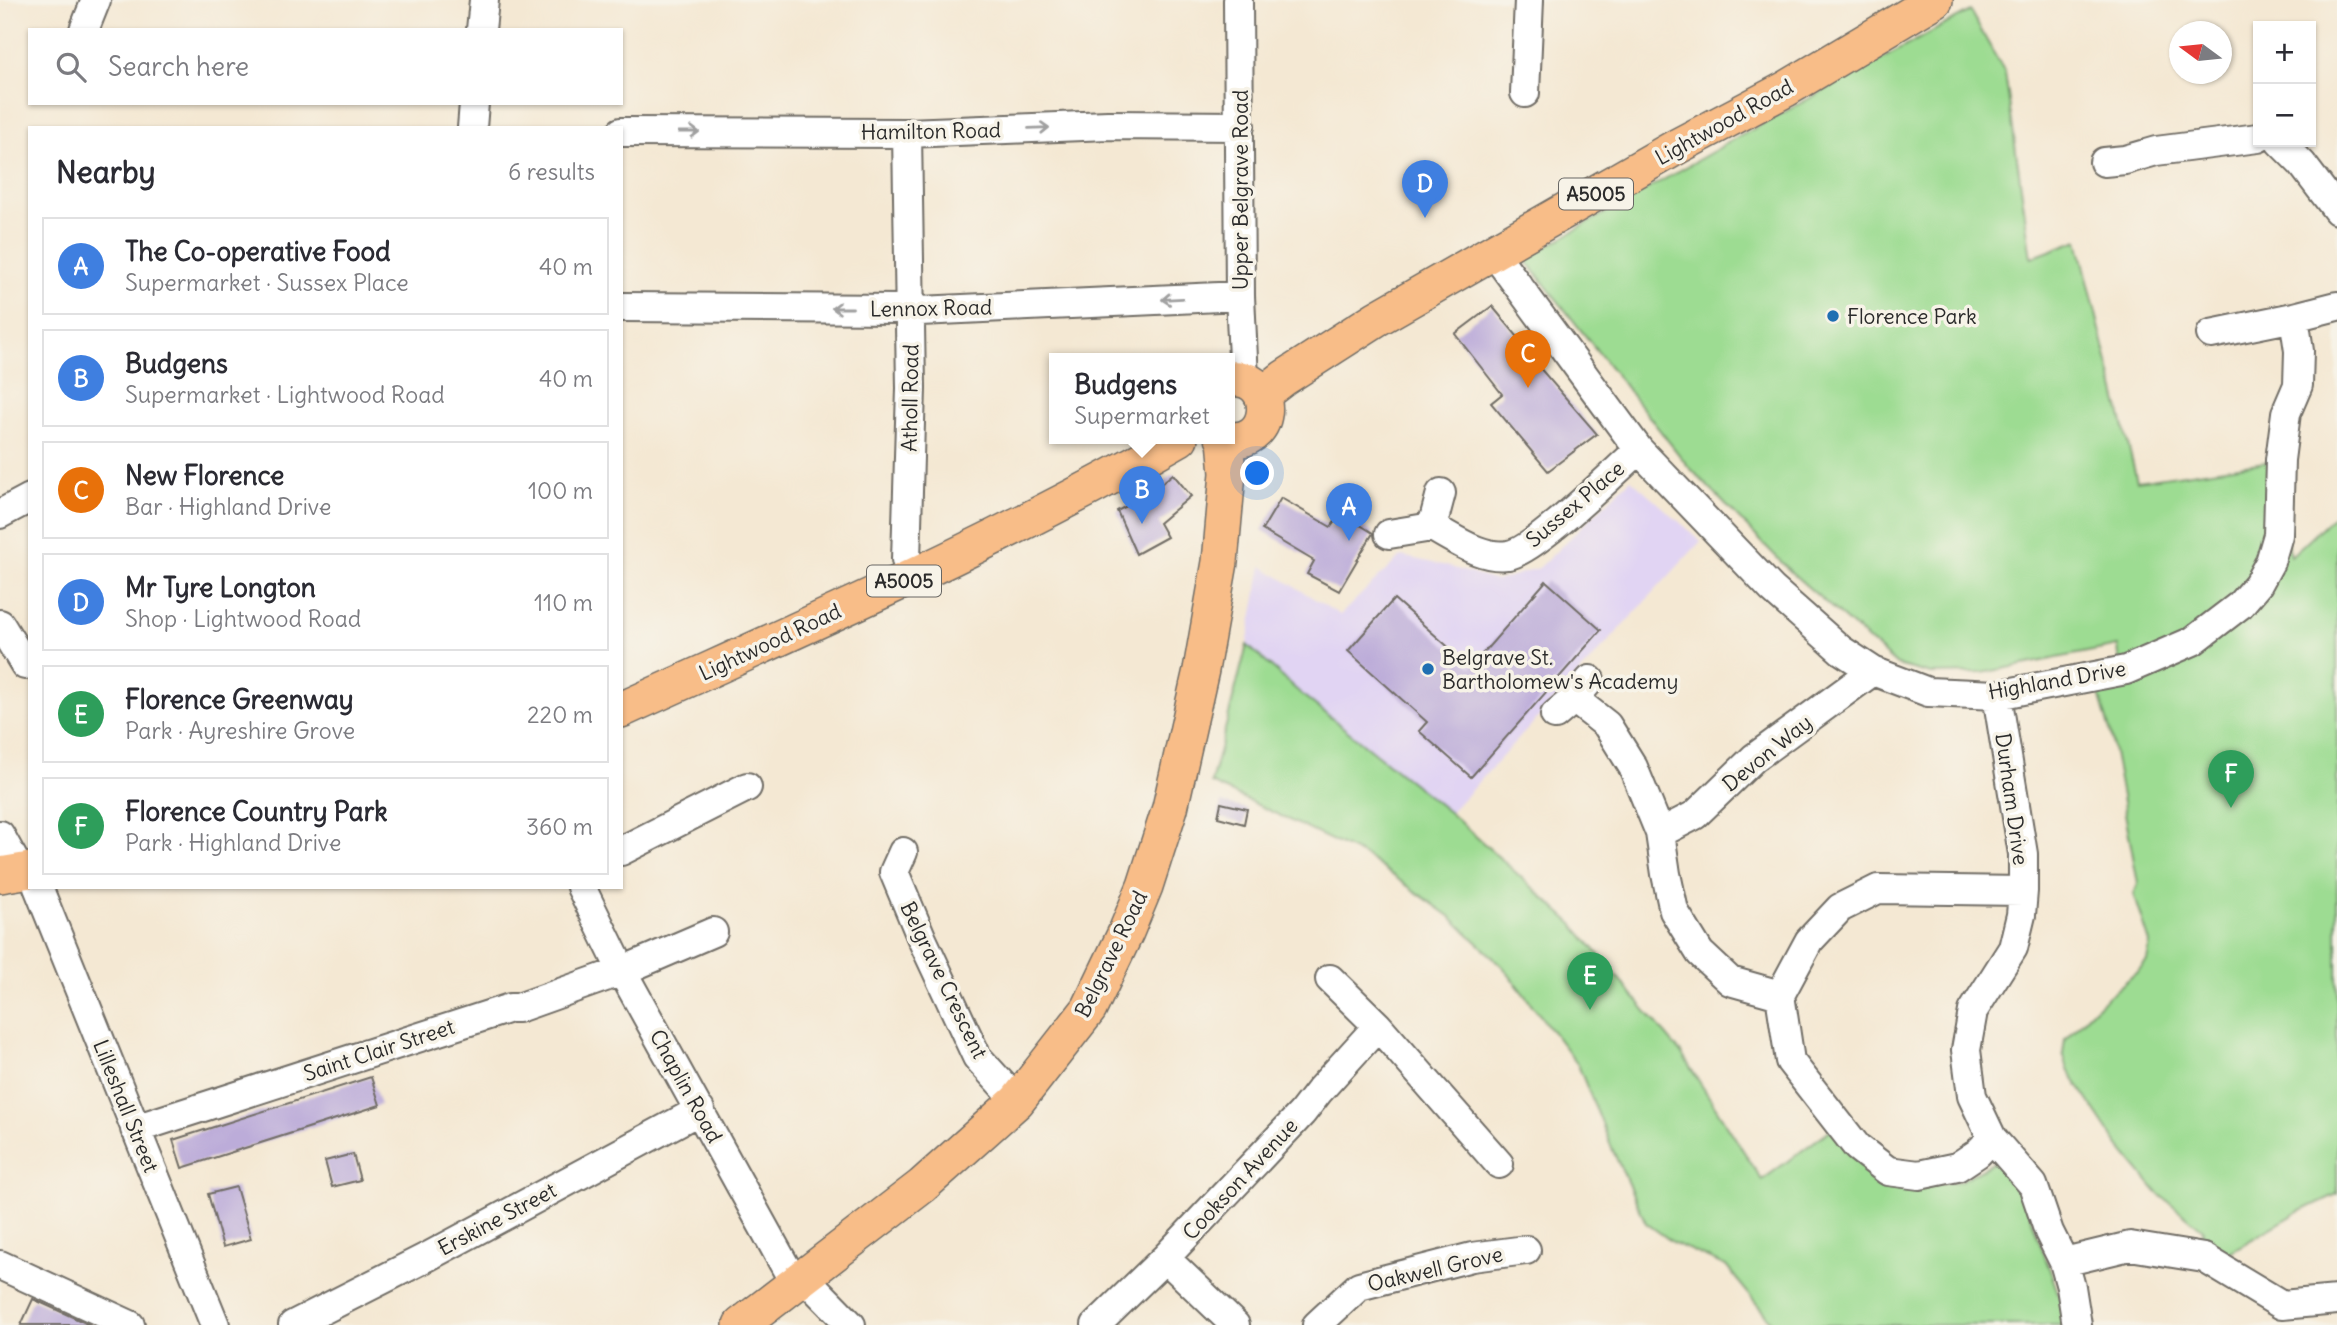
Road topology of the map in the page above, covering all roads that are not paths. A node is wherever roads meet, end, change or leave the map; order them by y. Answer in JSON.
{"nodes":[{"id":1,"x":96,"y":0,"type":"edge"},
{"id":2,"x":484,"y":0,"type":"edge"},
{"id":3,"x":1238,"y":0,"type":"edge"},
{"id":4,"x":1529,"y":0,"type":"edge"},
{"id":5,"x":1935,"y":0,"type":"edge"},
{"id":6,"x":85,"y":28,"type":"edge"},
{"id":7,"x":481,"y":28,"type":"edge"},
{"id":8,"x":1533,"y":77,"type":"dead end"},
{"id":9,"x":474,"y":105,"type":"edge"},
{"id":10,"x":472,"y":126,"type":"edge"},
{"id":11,"x":1240,"y":126,"type":"junction"},
{"id":12,"x":623,"y":132,"type":"edge"},
{"id":13,"x":907,"y":134,"type":"junction"},
{"id":14,"x":2253,"y":139,"type":"edge"},
{"id":15,"x":2285,"y":147,"type":"edge"},
{"id":16,"x":2119,"y":168,"type":"dead end"},
{"id":17,"x":2337,"y":210,"type":"edge"},
{"id":18,"x":1494,"y":253,"type":"junction"},
{"id":19,"x":1240,"y":296,"type":"junction"},
{"id":20,"x":2337,"y":306,"type":"edge"},
{"id":21,"x":623,"y":307,"type":"edge"},
{"id":22,"x":911,"y":309,"type":"junction"},
{"id":23,"x":2294,"y":317,"type":"junction"},
{"id":24,"x":2211,"y":334,"type":"dead end"},
{"id":25,"x":1245,"y":384,"type":"edge"},
{"id":26,"x":1235,"y":440,"type":"edge"},
{"id":27,"x":1169,"y":444,"type":"edge"},
{"id":28,"x":1225,"y":444,"type":"edge"},
{"id":29,"x":1639,"y":450,"type":"junction"},
{"id":30,"x":1441,"y":494,"type":"dead end"},
{"id":31,"x":28,"y":499,"type":"edge"},
{"id":32,"x":0,"y":514,"type":"edge"},
{"id":33,"x":1432,"y":527,"type":"junction"},
{"id":34,"x":1389,"y":534,"type":"dead end"},
{"id":35,"x":915,"y":576,"type":"junction"},
{"id":36,"x":0,"y":624,"type":"edge"},
{"id":37,"x":25,"y":665,"type":"dead end"},
{"id":38,"x":1873,"y":671,"type":"junction"},
{"id":39,"x":1997,"y":695,"type":"junction"},
{"id":40,"x":1573,"y":698,"type":"dead end"},
{"id":41,"x":623,"y":709,"type":"edge"},
{"id":42,"x":747,"y":788,"type":"dead end"},
{"id":43,"x":1660,"y":833,"type":"junction"},
{"id":44,"x":0,"y":835,"type":"edge"},
{"id":45,"x":623,"y":849,"type":"edge"},
{"id":46,"x":903,"y":852,"type":"dead end"},
{"id":47,"x":22,"y":876,"type":"edge"},
{"id":48,"x":582,"y":889,"type":"edge"},
{"id":49,"x":2023,"y":891,"type":"junction"},
{"id":50,"x":713,"y":932,"type":"dead end"},
{"id":51,"x":622,"y":971,"type":"junction"},
{"id":52,"x":1342,"y":981,"type":"dead end"},
{"id":53,"x":1780,"y":995,"type":"junction"},
{"id":54,"x":1378,"y":1026,"type":"junction"},
{"id":55,"x":1017,"y":1101,"type":"junction"},
{"id":56,"x":700,"y":1110,"type":"junction"},
{"id":57,"x":135,"y":1129,"type":"junction"},
{"id":58,"x":1992,"y":1138,"type":"junction"},
{"id":59,"x":1499,"y":1164,"type":"dead end"},
{"id":60,"x":1526,"y":1250,"type":"dead end"},
{"id":61,"x":1165,"y":1258,"type":"junction"},
{"id":62,"x":2064,"y":1262,"type":"junction"},
{"id":63,"x":0,"y":1265,"type":"edge"},
{"id":64,"x":799,"y":1280,"type":"junction"},
{"id":65,"x":2337,"y":1300,"type":"edge"},
{"id":66,"x":2279,"y":1315,"type":"edge"},
{"id":67,"x":130,"y":1325,"type":"edge"},
{"id":68,"x":215,"y":1325,"type":"edge"},
{"id":69,"x":293,"y":1325,"type":"edge"},
{"id":70,"x":741,"y":1325,"type":"edge"},
{"id":71,"x":851,"y":1325,"type":"edge"},
{"id":72,"x":1096,"y":1325,"type":"edge"},
{"id":73,"x":1235,"y":1325,"type":"edge"},
{"id":74,"x":1317,"y":1325,"type":"edge"},
{"id":75,"x":2077,"y":1325,"type":"edge"}],
"edges":[{"from":1,"to":6,"type":"street"},
{"from":2,"to":7,"type":"street"},
{"from":3,"to":11,"type":"street","name":"Upper Belgrave Road"},
{"from":4,"to":8,"type":"street"},
{"from":5,"to":18,"type":"main road","name":"Lightwood Road","number":"A5005"},
{"from":9,"to":10,"type":"street"},
{"from":13,"to":11,"type":"street","name":"Hamilton Road","one_way":true},
{"from":11,"to":19,"type":"street","name":"Upper Belgrave Road"},
{"from":12,"to":13,"type":"street","name":"Hamilton Road","one_way":true},
{"from":13,"to":22,"type":"street","name":"Atholl Road"},
{"from":14,"to":16,"type":"street"},
{"from":15,"to":17,"type":"street"},
{"from":18,"to":25,"type":"main road","name":"Lightwood Road","number":"A5005"},
{"from":18,"to":29,"type":"street","name":"Highland Drive"},
{"from":19,"to":22,"type":"street","name":"Lennox Road","one_way":true},
{"from":19,"to":25,"type":"street","name":"Upper Belgrave Road"},
{"from":20,"to":23,"type":"street"},
{"from":22,"to":21,"type":"street","name":"Lennox Road","one_way":true},
{"from":22,"to":35,"type":"street","name":"Atholl Road"},
{"from":23,"to":24,"type":"street"},
{"from":23,"to":39,"type":"street","name":"Highland Drive"},
{"from":25,"to":26,"type":"main road"},
{"from":27,"to":35,"type":"main road","name":"Lightwood Road","number":"A5005"},
{"from":28,"to":55,"type":"main road","name":"Belgrave Road"},
{"from":29,"to":33,"type":"street","name":"Sussex Place"},
{"from":29,"to":38,"type":"street","name":"Highland Drive"},
{"from":30,"to":33,"type":"street"},
{"from":31,"to":32,"type":"street"},
{"from":33,"to":34,"type":"street"},
{"from":35,"to":41,"type":"main road","name":"Lightwood Road","number":"A5005"},
{"from":36,"to":37,"type":"street"},
{"from":38,"to":39,"type":"street","name":"Highland Drive"},
{"from":38,"to":43,"type":"street","name":"Devon Way"},
{"from":39,"to":49,"type":"street","name":"Durham Drive"},
{"from":40,"to":43,"type":"street"},
{"from":42,"to":45,"type":"street"},
{"from":43,"to":53,"type":"street"},
{"from":44,"to":47,"type":"street","name":"Lilleshall Street"},
{"from":46,"to":55,"type":"street","name":"Belgrave Crescent"},
{"from":47,"to":57,"type":"street","name":"Lilleshall Street"},
{"from":48,"to":51,"type":"street","name":"Chaplin Road"},
{"from":49,"to":53,"type":"street"},
{"from":49,"to":58,"type":"street","name":"Durham Drive"},
{"from":50,"to":51,"type":"street","name":"Saint Clair Street"},
{"from":51,"to":56,"type":"street","name":"Chaplin Road"},
{"from":51,"to":57,"type":"street","name":"Saint Clair Street"},
{"from":52,"to":54,"type":"street"},
{"from":53,"to":58,"type":"street"},
{"from":54,"to":59,"type":"street"},
{"from":54,"to":61,"type":"street","name":"Cookson Avenue"},
{"from":55,"to":64,"type":"main road","name":"Belgrave Road"},
{"from":56,"to":64,"type":"street","name":"Chaplin Road"},
{"from":56,"to":69,"type":"street","name":"Erskine Street"},
{"from":57,"to":68,"type":"street","name":"Lilleshall Street"},
{"from":58,"to":62,"type":"street","name":"Durham Drive"},
{"from":60,"to":74,"type":"street","name":"Oakwell Grove"},
{"from":61,"to":72,"type":"street","name":"Cookson Avenue"},
{"from":61,"to":73,"type":"street"},
{"from":62,"to":66,"type":"street"},
{"from":62,"to":75,"type":"street","name":"Durham Drive"},
{"from":63,"to":67,"type":"street"},
{"from":64,"to":70,"type":"main road","name":"Belgrave Road"},
{"from":64,"to":71,"type":"street","name":"Chaplin Road"},
{"from":65,"to":66,"type":"street"}]}
